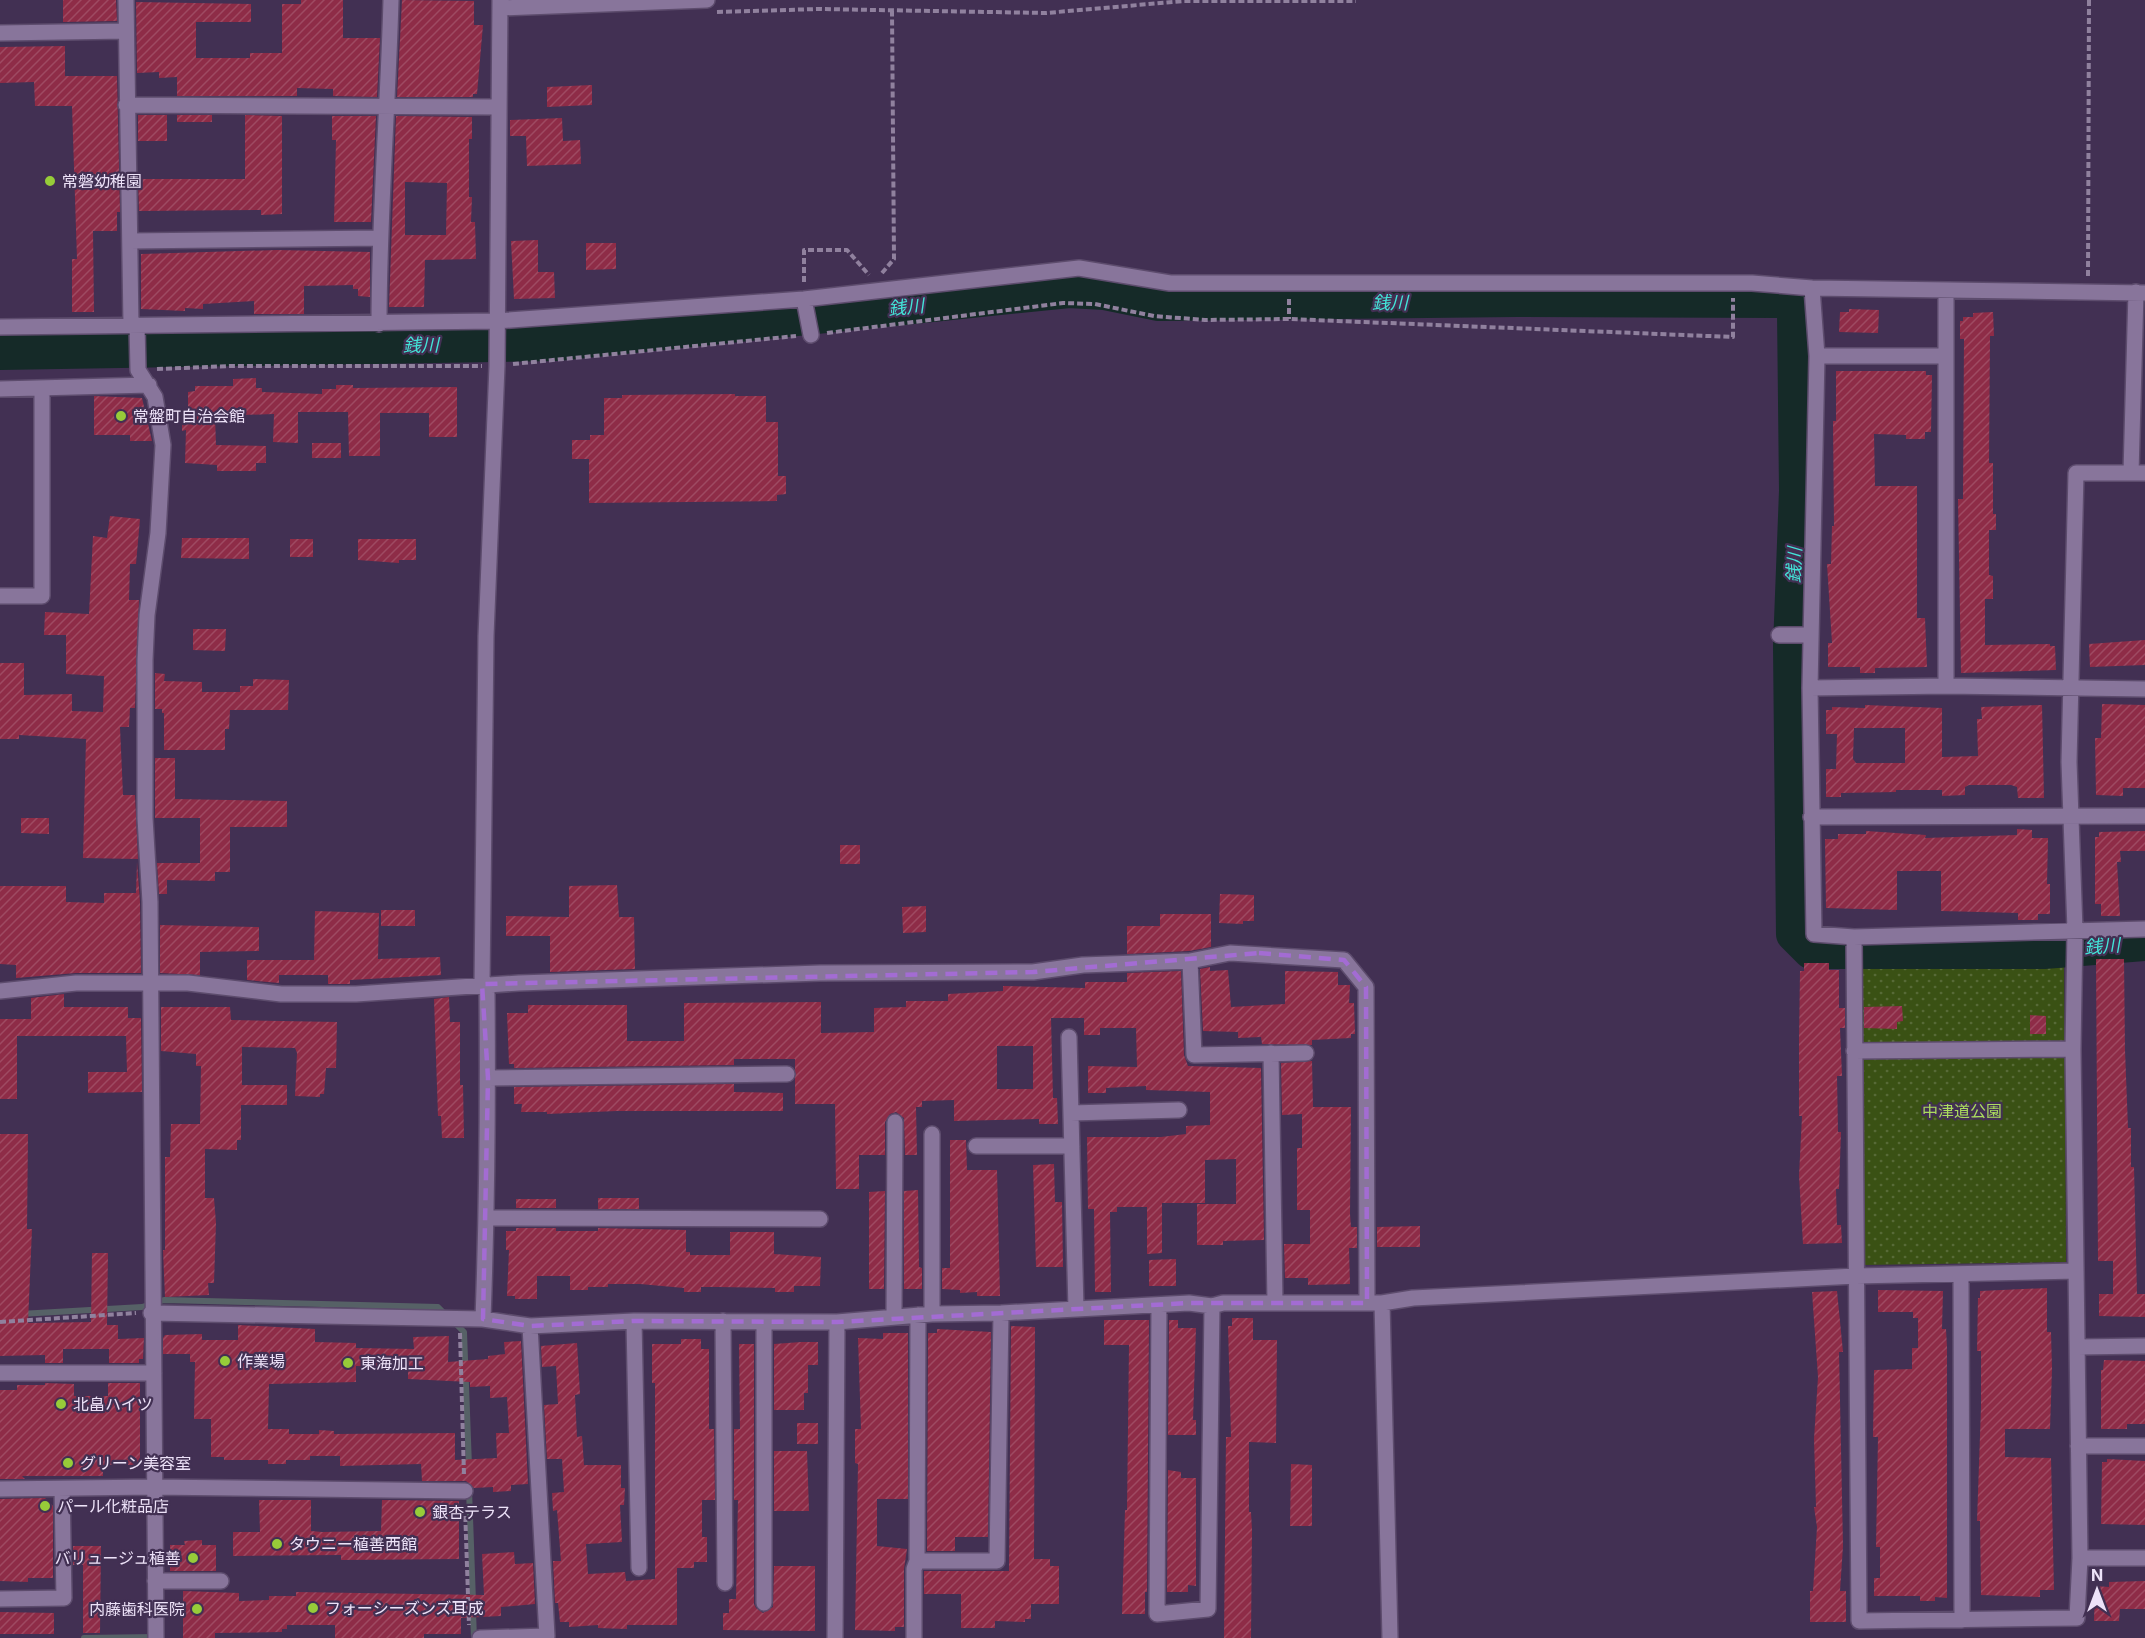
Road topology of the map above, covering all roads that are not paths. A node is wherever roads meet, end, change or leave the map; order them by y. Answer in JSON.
{"nodes":[{"id":1,"x":126,"y":0,"type":"edge"},
{"id":2,"x":391,"y":0,"type":"edge"},
{"id":3,"x":500,"y":4,"type":"edge"},
{"id":4,"x":710,"y":6,"type":"edge"},
{"id":5,"x":125,"y":31,"type":"junction"},
{"id":6,"x":0,"y":33,"type":"edge"},
{"id":7,"x":126,"y":105,"type":"junction"},
{"id":8,"x":388,"y":106,"type":"junction"},
{"id":9,"x":498,"y":107,"type":"junction"},
{"id":10,"x":379,"y":237,"type":"junction"},
{"id":11,"x":130,"y":241,"type":"junction"},
{"id":12,"x":1812,"y":288,"type":"junction"},
{"id":13,"x":1946,"y":290,"type":"junction"},
{"id":14,"x":2141,"y":293,"type":"edge"},
{"id":15,"x":805,"y":302,"type":"junction"},
{"id":16,"x":379,"y":324,"type":"junction"},
{"id":17,"x":496,"y":324,"type":"junction"},
{"id":18,"x":0,"y":327,"type":"edge"},
{"id":19,"x":135,"y":328,"type":"junction"},
{"id":20,"x":811,"y":333,"type":"road end"},
{"id":21,"x":1817,"y":356,"type":"junction"},
{"id":22,"x":1946,"y":356,"type":"junction"},
{"id":23,"x":149,"y":385,"type":"junction"},
{"id":24,"x":42,"y":388,"type":"junction"},
{"id":25,"x":0,"y":389,"type":"edge"},
{"id":26,"x":2138,"y":473,"type":"edge"},
{"id":27,"x":1,"y":596,"type":"edge"},
{"id":28,"x":1779,"y":635,"type":"dead end"},
{"id":29,"x":1810,"y":635,"type":"junction"},
{"id":30,"x":1946,"y":686,"type":"junction"},
{"id":31,"x":1810,"y":688,"type":"junction"},
{"id":32,"x":2069,"y":688,"type":"junction"},
{"id":33,"x":2145,"y":689,"type":"edge"},
{"id":34,"x":2145,"y":816,"type":"edge"},
{"id":35,"x":1811,"y":817,"type":"junction"},
{"id":36,"x":2072,"y":817,"type":"junction"},
{"id":37,"x":2145,"y":929,"type":"edge"},
{"id":38,"x":2075,"y":934,"type":"junction"},
{"id":39,"x":1854,"y":947,"type":"junction"},
{"id":40,"x":1190,"y":961,"type":"junction"},
{"id":41,"x":150,"y":983,"type":"junction"},
{"id":42,"x":483,"y":984,"type":"junction"},
{"id":43,"x":0,"y":990,"type":"edge"},
{"id":44,"x":1069,"y":1037,"type":"dead end"},
{"id":45,"x":2073,"y":1049,"type":"junction"},
{"id":46,"x":1854,"y":1051,"type":"junction"},
{"id":47,"x":1271,"y":1053,"type":"junction"},
{"id":48,"x":1306,"y":1053,"type":"dead end"},
{"id":49,"x":787,"y":1074,"type":"dead end"},
{"id":50,"x":488,"y":1078,"type":"junction"},
{"id":51,"x":1179,"y":1110,"type":"dead end"},
{"id":52,"x":1071,"y":1113,"type":"junction"},
{"id":53,"x":895,"y":1122,"type":"dead end"},
{"id":54,"x":932,"y":1134,"type":"dead end"},
{"id":55,"x":976,"y":1146,"type":"dead end"},
{"id":56,"x":1072,"y":1146,"type":"junction"},
{"id":57,"x":487,"y":1218,"type":"junction"},
{"id":58,"x":820,"y":1220,"type":"dead end"},
{"id":59,"x":2076,"y":1271,"type":"junction"},
{"id":60,"x":1856,"y":1276,"type":"junction"},
{"id":61,"x":1961,"y":1276,"type":"junction"},
{"id":62,"x":1275,"y":1303,"type":"junction"},
{"id":63,"x":1374,"y":1303,"type":"junction"},
{"id":64,"x":1159,"y":1305,"type":"junction"},
{"id":65,"x":1212,"y":1306,"type":"junction"},
{"id":66,"x":1076,"y":1309,"type":"junction"},
{"id":67,"x":152,"y":1313,"type":"junction"},
{"id":68,"x":925,"y":1314,"type":"junction"},
{"id":69,"x":1001,"y":1314,"type":"junction"},
{"id":70,"x":894,"y":1316,"type":"junction"},
{"id":71,"x":483,"y":1319,"type":"junction"},
{"id":72,"x":634,"y":1321,"type":"junction"},
{"id":73,"x":723,"y":1322,"type":"junction"},
{"id":74,"x":764,"y":1322,"type":"junction"},
{"id":75,"x":837,"y":1322,"type":"junction"},
{"id":76,"x":530,"y":1326,"type":"junction"},
{"id":77,"x":2145,"y":1346,"type":"edge"},
{"id":78,"x":2078,"y":1347,"type":"junction"},
{"id":79,"x":0,"y":1373,"type":"edge"},
{"id":80,"x":154,"y":1373,"type":"junction"},
{"id":81,"x":2078,"y":1446,"type":"junction"},
{"id":82,"x":2145,"y":1446,"type":"edge"},
{"id":83,"x":153,"y":1487,"type":"junction"},
{"id":84,"x":0,"y":1489,"type":"edge"},
{"id":85,"x":62,"y":1489,"type":"junction"},
{"id":86,"x":465,"y":1491,"type":"dead end"},
{"id":87,"x":2080,"y":1558,"type":"junction"},
{"id":88,"x":2145,"y":1558,"type":"edge"},
{"id":89,"x":916,"y":1561,"type":"junction"},
{"id":90,"x":639,"y":1568,"type":"dead end"},
{"id":91,"x":155,"y":1581,"type":"junction"},
{"id":92,"x":221,"y":1581,"type":"dead end"},
{"id":93,"x":725,"y":1583,"type":"dead end"},
{"id":94,"x":0,"y":1599,"type":"edge"},
{"id":95,"x":764,"y":1603,"type":"dead end"},
{"id":96,"x":1962,"y":1620,"type":"junction"},
{"id":97,"x":156,"y":1638,"type":"edge"},
{"id":98,"x":480,"y":1638,"type":"edge"},
{"id":99,"x":835,"y":1638,"type":"edge"},
{"id":100,"x":914,"y":1638,"type":"edge"},
{"id":101,"x":1390,"y":1638,"type":"edge"}],
"edges":[{"from":1,"to":5,"type":"street"},
{"from":2,"to":8,"type":"street"},
{"from":3,"to":4,"type":"street"},
{"from":3,"to":9,"type":"street"},
{"from":5,"to":6,"type":"street"},
{"from":5,"to":7,"type":"street"},
{"from":7,"to":8,"type":"street"},
{"from":7,"to":11,"type":"street"},
{"from":8,"to":9,"type":"street"},
{"from":8,"to":10,"type":"street"},
{"from":9,"to":17,"type":"street"},
{"from":10,"to":11,"type":"street"},
{"from":10,"to":16,"type":"street"},
{"from":11,"to":19,"type":"street"},
{"from":12,"to":13,"type":"street"},
{"from":12,"to":15,"type":"street"},
{"from":12,"to":21,"type":"street"},
{"from":13,"to":14,"type":"street"},
{"from":13,"to":22,"type":"street"},
{"from":14,"to":26,"type":"street"},
{"from":15,"to":17,"type":"street"},
{"from":15,"to":20,"type":"street"},
{"from":16,"to":17,"type":"street"},
{"from":16,"to":19,"type":"street"},
{"from":17,"to":42,"type":"street"},
{"from":18,"to":19,"type":"street"},
{"from":19,"to":23,"type":"street"},
{"from":21,"to":22,"type":"street"},
{"from":21,"to":29,"type":"street"},
{"from":22,"to":30,"type":"street"},
{"from":23,"to":24,"type":"street"},
{"from":23,"to":41,"type":"street"},
{"from":24,"to":25,"type":"street"},
{"from":24,"to":27,"type":"street"},
{"from":26,"to":32,"type":"street"},
{"from":28,"to":29,"type":"street"},
{"from":29,"to":31,"type":"street"},
{"from":30,"to":31,"type":"street"},
{"from":30,"to":32,"type":"street"},
{"from":31,"to":35,"type":"street"},
{"from":32,"to":33,"type":"street"},
{"from":32,"to":36,"type":"street"},
{"from":34,"to":36,"type":"street"},
{"from":35,"to":36,"type":"street"},
{"from":35,"to":39,"type":"street"},
{"from":36,"to":38,"type":"street"},
{"from":37,"to":38,"type":"street"},
{"from":38,"to":39,"type":"street"},
{"from":38,"to":45,"type":"street"},
{"from":39,"to":46,"type":"street"},
{"from":40,"to":42,"type":"street"},
{"from":40,"to":47,"type":"street"},
{"from":40,"to":63,"type":"street"},
{"from":41,"to":42,"type":"street"},
{"from":41,"to":43,"type":"street"},
{"from":41,"to":67,"type":"street"},
{"from":42,"to":50,"type":"street"},
{"from":44,"to":52,"type":"street"},
{"from":45,"to":46,"type":"street"},
{"from":45,"to":59,"type":"street"},
{"from":46,"to":60,"type":"street"},
{"from":47,"to":48,"type":"street"},
{"from":47,"to":62,"type":"street"},
{"from":49,"to":50,"type":"street"},
{"from":50,"to":57,"type":"street"},
{"from":51,"to":52,"type":"street"},
{"from":52,"to":56,"type":"street"},
{"from":53,"to":70,"type":"street"},
{"from":54,"to":68,"type":"street"},
{"from":55,"to":56,"type":"street"},
{"from":56,"to":66,"type":"street"},
{"from":57,"to":58,"type":"street"},
{"from":57,"to":71,"type":"street"},
{"from":59,"to":61,"type":"street"},
{"from":59,"to":78,"type":"street"},
{"from":60,"to":61,"type":"street"},
{"from":60,"to":63,"type":"street"},
{"from":60,"to":96,"type":"street"},
{"from":61,"to":96,"type":"street"},
{"from":62,"to":63,"type":"street"},
{"from":62,"to":65,"type":"street"},
{"from":63,"to":101,"type":"street"},
{"from":64,"to":65,"type":"street"},
{"from":64,"to":65,"type":"street"},
{"from":64,"to":66,"type":"street"},
{"from":66,"to":69,"type":"street"},
{"from":67,"to":71,"type":"street"},
{"from":67,"to":80,"type":"street"},
{"from":68,"to":69,"type":"street"},
{"from":68,"to":70,"type":"street"},
{"from":68,"to":89,"type":"street"},
{"from":69,"to":89,"type":"street"},
{"from":70,"to":75,"type":"street"},
{"from":71,"to":76,"type":"street"},
{"from":72,"to":73,"type":"street"},
{"from":72,"to":76,"type":"street"},
{"from":72,"to":90,"type":"street"},
{"from":73,"to":74,"type":"street"},
{"from":73,"to":93,"type":"street"},
{"from":74,"to":75,"type":"street"},
{"from":74,"to":95,"type":"street"},
{"from":75,"to":99,"type":"street"},
{"from":76,"to":98,"type":"street"},
{"from":77,"to":78,"type":"street"},
{"from":78,"to":81,"type":"street"},
{"from":79,"to":80,"type":"street"},
{"from":80,"to":83,"type":"street"},
{"from":81,"to":82,"type":"street"},
{"from":81,"to":87,"type":"street"},
{"from":83,"to":85,"type":"street"},
{"from":83,"to":86,"type":"street"},
{"from":83,"to":91,"type":"street"},
{"from":84,"to":85,"type":"street"},
{"from":85,"to":94,"type":"street"},
{"from":87,"to":88,"type":"street"},
{"from":87,"to":96,"type":"street"},
{"from":89,"to":100,"type":"street"},
{"from":91,"to":92,"type":"street"},
{"from":91,"to":97,"type":"street"}]}
